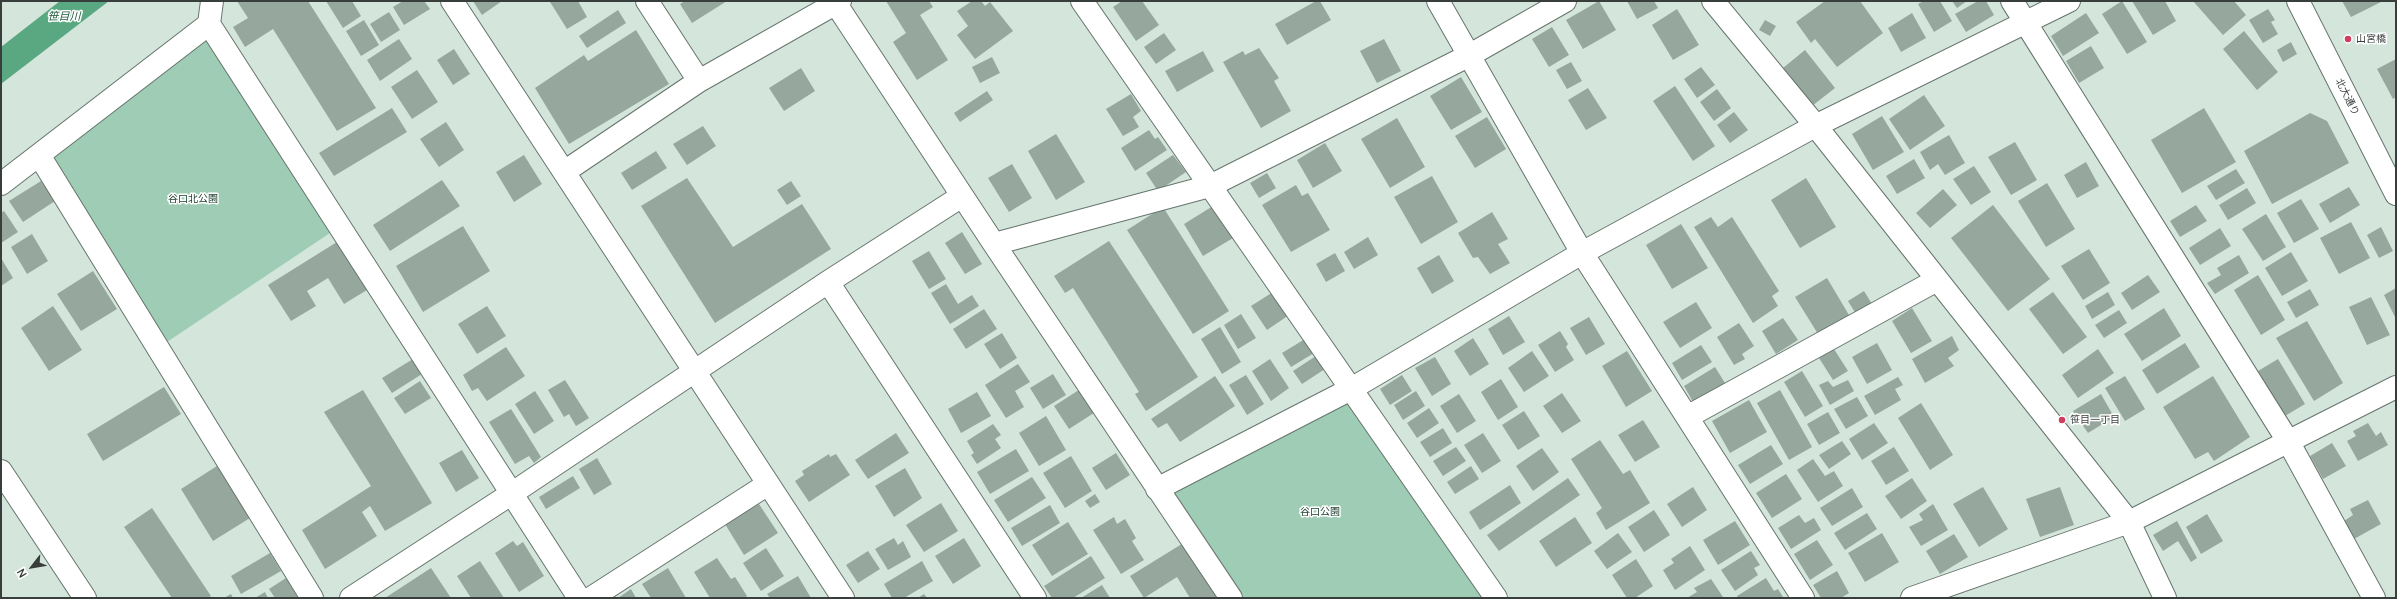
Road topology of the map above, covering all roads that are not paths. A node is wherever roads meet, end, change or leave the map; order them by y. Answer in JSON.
{"nodes":[{"id":1,"x":212,"y":1,"type":"edge"},
{"id":2,"x":452,"y":1,"type":"edge"},
{"id":3,"x":647,"y":1,"type":"edge"},
{"id":4,"x":1082,"y":1,"type":"edge"},
{"id":5,"x":1438,"y":1,"type":"edge"},
{"id":6,"x":1565,"y":1,"type":"edge"},
{"id":7,"x":1713,"y":1,"type":"edge"},
{"id":8,"x":2012,"y":1,"type":"edge"},
{"id":9,"x":2069,"y":1,"type":"edge"},
{"id":10,"x":2298,"y":1,"type":"edge"},
{"id":11,"x":837,"y":2,"type":"edge"},
{"id":12,"x":2026,"y":22,"type":"junction"},
{"id":13,"x":209,"y":24,"type":"junction"},
{"id":14,"x":1470,"y":55,"type":"junction"},
{"id":15,"x":700,"y":81,"type":"junction"},
{"id":16,"x":1815,"y":126,"type":"junction"},
{"id":17,"x":40,"y":155,"type":"junction"},
{"id":18,"x":564,"y":172,"type":"junction"},
{"id":19,"x":1,"y":184,"type":"edge"},
{"id":20,"x":1210,"y":186,"type":"junction"},
{"id":21,"x":2396,"y":194,"type":"edge"},
{"id":22,"x":962,"y":196,"type":"junction"},
{"id":23,"x":994,"y":244,"type":"junction"},
{"id":24,"x":1582,"y":253,"type":"junction"},
{"id":25,"x":1937,"y":280,"type":"junction"},
{"id":26,"x":828,"y":282,"type":"junction"},
{"id":27,"x":694,"y":370,"type":"junction"},
{"id":28,"x":2396,"y":387,"type":"edge"},
{"id":29,"x":1351,"y":389,"type":"junction"},
{"id":30,"x":1687,"y":417,"type":"junction"},
{"id":31,"x":2288,"y":441,"type":"junction"},
{"id":32,"x":1,"y":471,"type":"edge"},
{"id":33,"x":768,"y":484,"type":"junction"},
{"id":34,"x":1157,"y":489,"type":"junction"},
{"id":35,"x":511,"y":494,"type":"junction"},
{"id":36,"x":2129,"y":522,"type":"junction"},
{"id":37,"x":85,"y":598,"type":"edge"},
{"id":38,"x":312,"y":598,"type":"edge"},
{"id":39,"x":351,"y":598,"type":"edge"},
{"id":40,"x":579,"y":598,"type":"edge"},
{"id":41,"x":591,"y":598,"type":"edge"},
{"id":42,"x":843,"y":598,"type":"edge"},
{"id":43,"x":1035,"y":598,"type":"edge"},
{"id":44,"x":1231,"y":598,"type":"edge"},
{"id":45,"x":1496,"y":598,"type":"edge"},
{"id":46,"x":1803,"y":598,"type":"edge"},
{"id":47,"x":1912,"y":598,"type":"edge"},
{"id":48,"x":2165,"y":598,"type":"edge"},
{"id":49,"x":2374,"y":598,"type":"edge"}],
"edges":[{"from":1,"to":13,"type":"street"},
{"from":2,"to":18,"type":"street"},
{"from":3,"to":15,"type":"street"},
{"from":4,"to":20,"type":"street"},
{"from":5,"to":14,"type":"street"},
{"from":6,"to":14,"type":"street"},
{"from":7,"to":16,"type":"street"},
{"from":8,"to":12,"type":"street"},
{"from":9,"to":12,"type":"street"},
{"from":10,"to":21,"type":"street","name":"北大通り"},
{"from":11,"to":15,"type":"street"},
{"from":11,"to":22,"type":"street"},
{"from":12,"to":16,"type":"street"},
{"from":12,"to":31,"type":"street"},
{"from":13,"to":17,"type":"street"},
{"from":13,"to":35,"type":"street"},
{"from":14,"to":20,"type":"street"},
{"from":14,"to":24,"type":"street"},
{"from":15,"to":18,"type":"street"},
{"from":16,"to":24,"type":"street"},
{"from":16,"to":25,"type":"street"},
{"from":17,"to":19,"type":"street"},
{"from":17,"to":38,"type":"street"},
{"from":18,"to":27,"type":"street"},
{"from":20,"to":23,"type":"street"},
{"from":20,"to":29,"type":"street"},
{"from":22,"to":23,"type":"street"},
{"from":22,"to":26,"type":"street"},
{"from":23,"to":34,"type":"street"},
{"from":24,"to":29,"type":"street"},
{"from":24,"to":30,"type":"street"},
{"from":25,"to":30,"type":"street"},
{"from":25,"to":36,"type":"street"},
{"from":26,"to":27,"type":"street"},
{"from":26,"to":43,"type":"street"},
{"from":27,"to":33,"type":"street"},
{"from":27,"to":35,"type":"street"},
{"from":28,"to":31,"type":"street"},
{"from":29,"to":34,"type":"street"},
{"from":29,"to":45,"type":"street"},
{"from":30,"to":46,"type":"street"},
{"from":31,"to":36,"type":"street"},
{"from":31,"to":49,"type":"street"},
{"from":32,"to":37,"type":"street"},
{"from":33,"to":41,"type":"street"},
{"from":33,"to":42,"type":"street"},
{"from":34,"to":44,"type":"street"},
{"from":35,"to":39,"type":"street"},
{"from":35,"to":40,"type":"street"},
{"from":36,"to":47,"type":"street"},
{"from":36,"to":48,"type":"street"}]}
